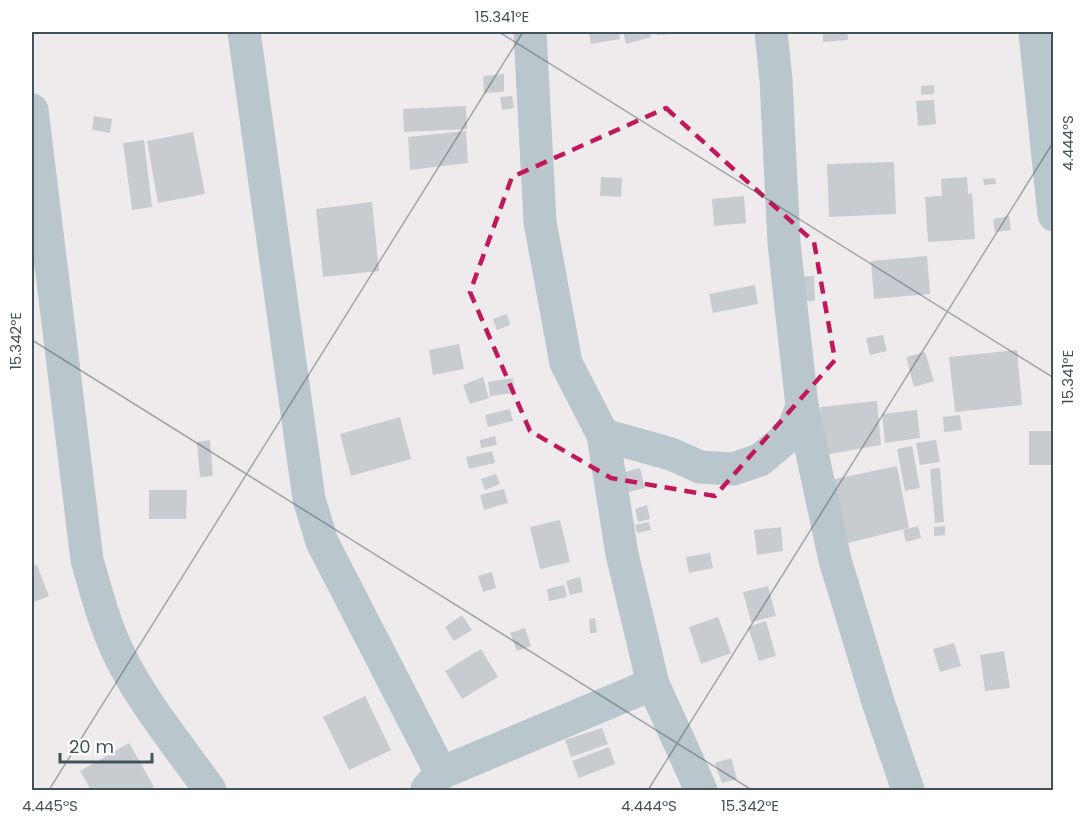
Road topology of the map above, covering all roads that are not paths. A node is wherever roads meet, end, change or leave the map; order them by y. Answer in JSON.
{"nodes":[{"id":1,"x":244,"y":32,"type":"edge"},
{"id":2,"x":530,"y":32,"type":"edge"},
{"id":3,"x":771,"y":32,"type":"edge"},
{"id":4,"x":1035,"y":32,"type":"edge"},
{"id":5,"x":32,"y":110,"type":"edge"},
{"id":6,"x":1053,"y":214,"type":"edge"},
{"id":7,"x":802,"y":406,"type":"junction"},
{"id":8,"x":603,"y":435,"type":"junction"},
{"id":9,"x":653,"y":684,"type":"junction"},
{"id":10,"x":433,"y":782,"type":"edge"},
{"id":11,"x":210,"y":790,"type":"edge"},
{"id":12,"x":701,"y":790,"type":"edge"},
{"id":13,"x":908,"y":790,"type":"edge"}],
"edges":[{"from":1,"to":10,"type":"street"},
{"from":2,"to":8,"type":"street"},
{"from":3,"to":7,"type":"street"},
{"from":4,"to":6,"type":"street"},
{"from":5,"to":11,"type":"street"},
{"from":7,"to":8,"type":"street"},
{"from":7,"to":13,"type":"street"},
{"from":8,"to":9,"type":"street"},
{"from":9,"to":10,"type":"street"},
{"from":9,"to":12,"type":"street"}]}
